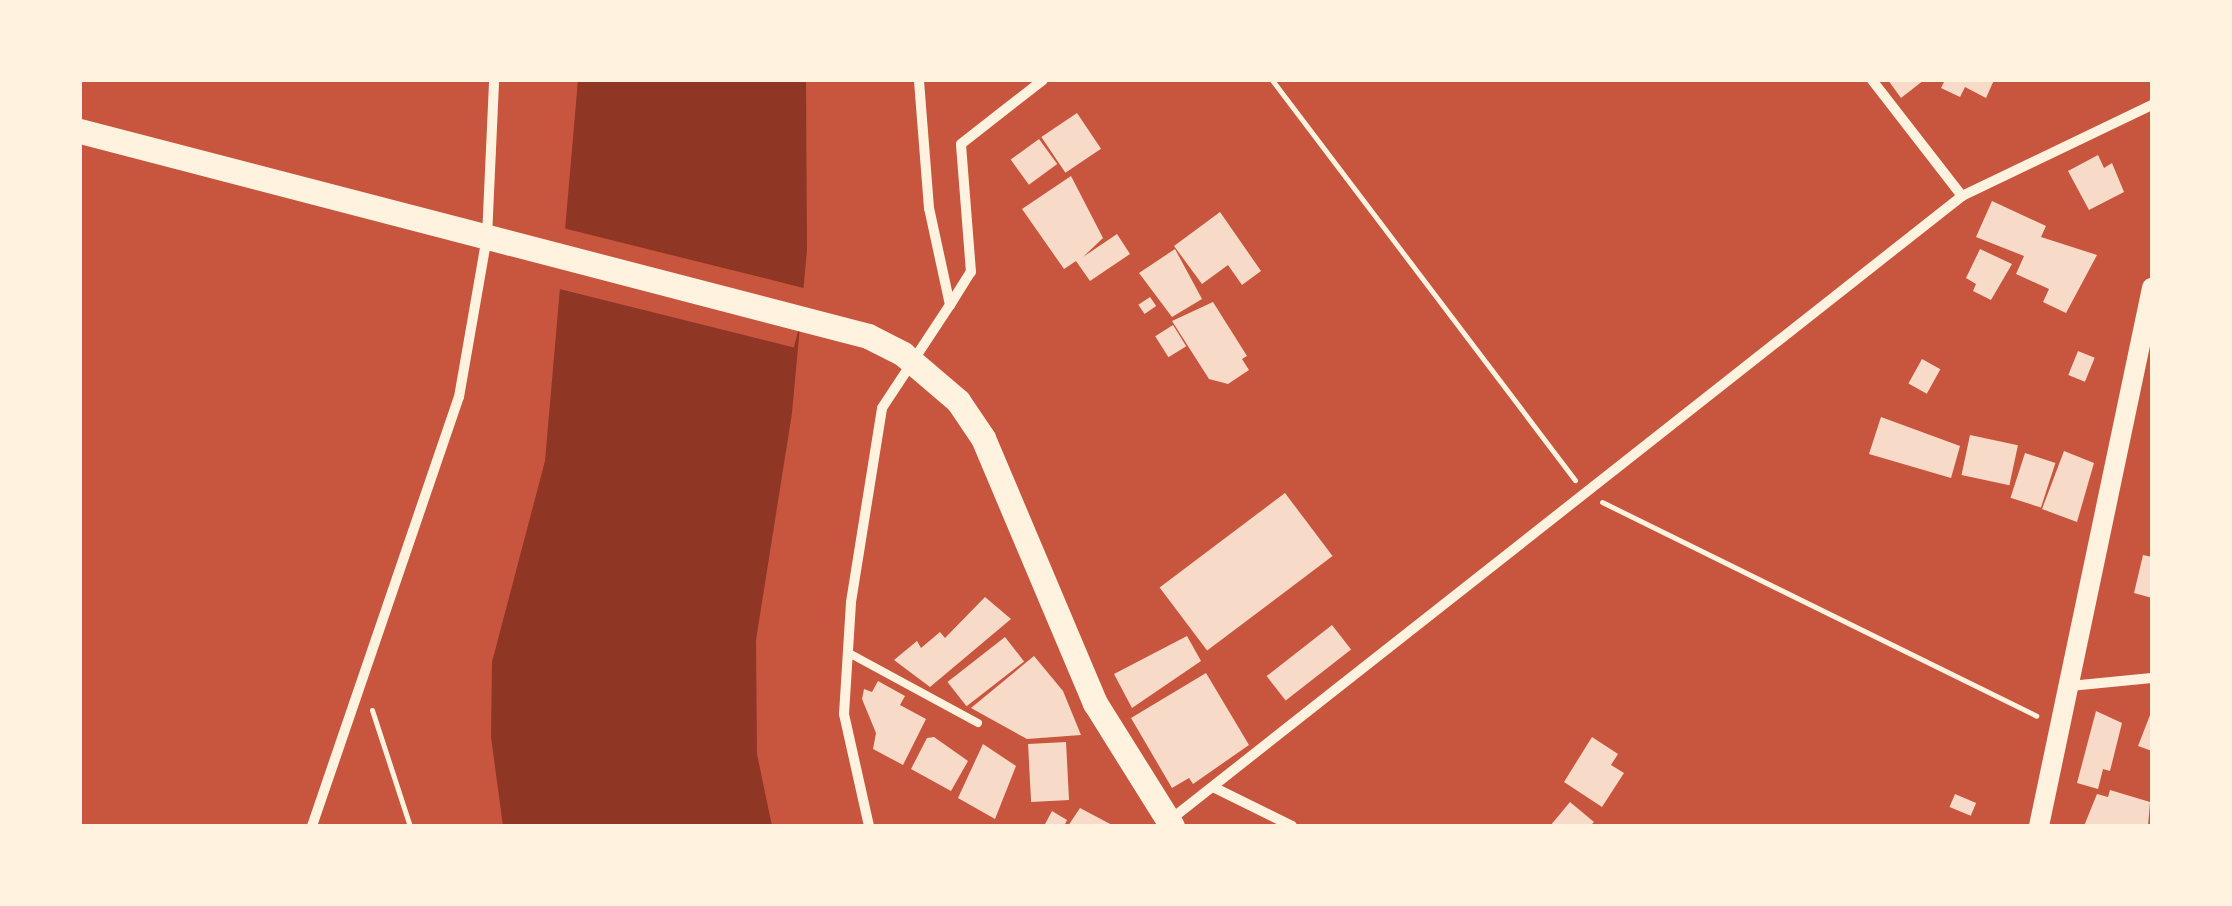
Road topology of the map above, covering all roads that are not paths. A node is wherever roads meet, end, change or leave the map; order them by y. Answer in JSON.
{"nodes":[{"id":1,"x":494,"y":80,"type":"edge"},
{"id":2,"x":919,"y":80,"type":"edge"},
{"id":3,"x":1043,"y":80,"type":"edge"},
{"id":4,"x":1872,"y":80,"type":"edge"},
{"id":5,"x":2152,"y":106,"type":"edge"},
{"id":6,"x":80,"y":132,"type":"edge"},
{"id":7,"x":1962,"y":196,"type":"junction"},
{"id":8,"x":493,"y":239,"type":"junction"},
{"id":9,"x":2151,"y":303,"type":"edge"},
{"id":10,"x":950,"y":305,"type":"junction"},
{"id":11,"x":915,"y":362,"type":"junction"},
{"id":12,"x":848,"y":652,"type":"junction"},
{"id":13,"x":2152,"y":678,"type":"edge"},
{"id":14,"x":2070,"y":686,"type":"junction"},
{"id":15,"x":978,"y":722,"type":"dead end"},
{"id":16,"x":1215,"y":788,"type":"junction"},
{"id":17,"x":1168,"y":825,"type":"edge"},
{"id":18,"x":312,"y":826,"type":"edge"},
{"id":19,"x":868,"y":826,"type":"edge"},
{"id":20,"x":1292,"y":826,"type":"edge"},
{"id":21,"x":2039,"y":826,"type":"edge"}],
"edges":[{"from":1,"to":8,"type":"street"},
{"from":2,"to":10,"type":"street"},
{"from":3,"to":10,"type":"street"},
{"from":4,"to":7,"type":"street"},
{"from":5,"to":7,"type":"street"},
{"from":6,"to":8,"type":"main road"},
{"from":7,"to":16,"type":"street"},
{"from":8,"to":11,"type":"main road"},
{"from":8,"to":18,"type":"street"},
{"from":9,"to":14,"type":"main road"},
{"from":10,"to":11,"type":"street"},
{"from":11,"to":12,"type":"street"},
{"from":11,"to":17,"type":"main road"},
{"from":12,"to":15,"type":"lane"},
{"from":12,"to":19,"type":"street"},
{"from":13,"to":14,"type":"street"},
{"from":14,"to":21,"type":"main road"},
{"from":16,"to":17,"type":"street"},
{"from":16,"to":20,"type":"street"}]}
